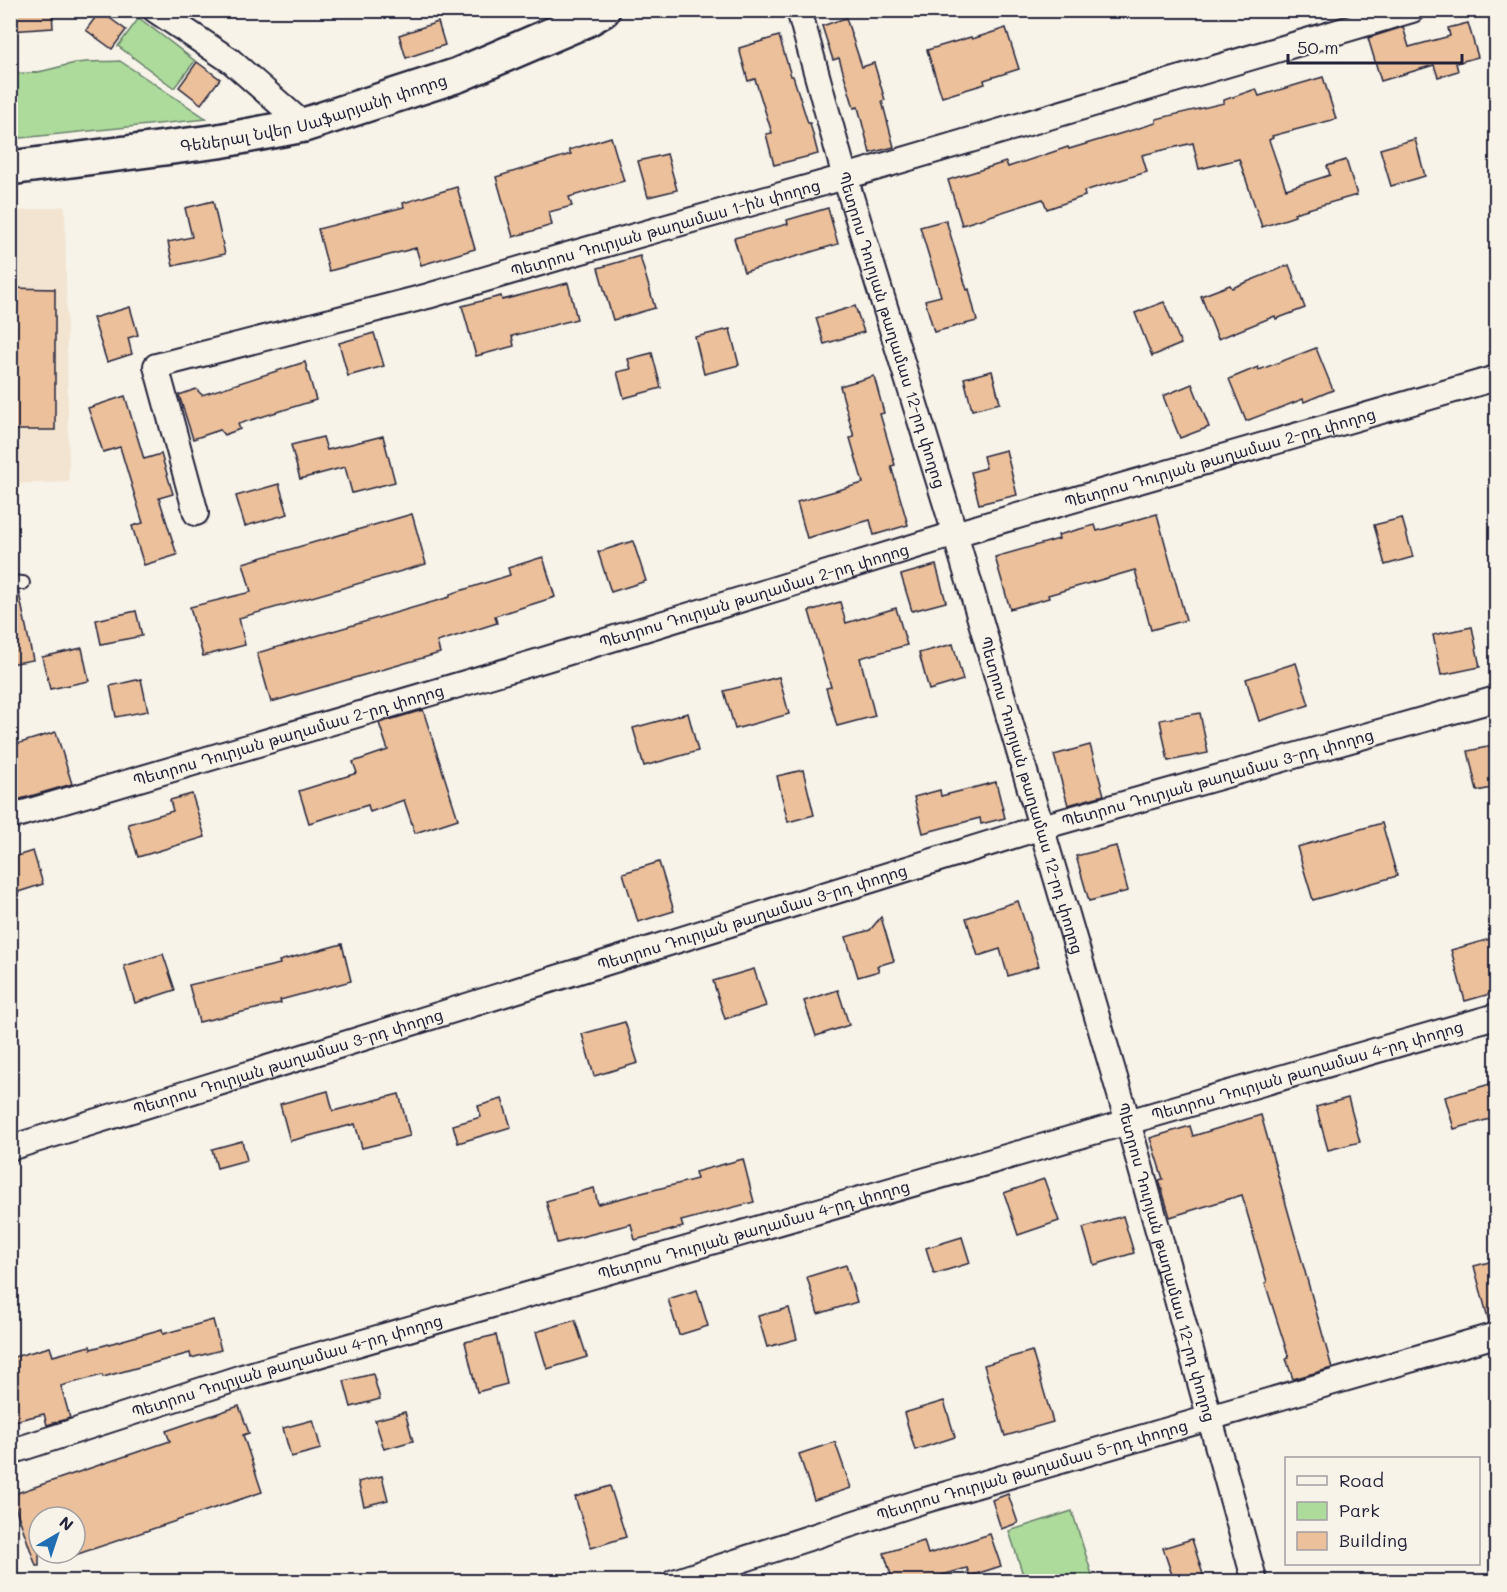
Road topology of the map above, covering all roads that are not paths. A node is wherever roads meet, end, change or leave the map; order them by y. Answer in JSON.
{"nodes":[{"id":1,"x":155,"y":10,"type":"edge"},
{"id":2,"x":603,"y":10,"type":"edge"},
{"id":3,"x":799,"y":10,"type":"edge"},
{"id":4,"x":1412,"y":10,"type":"edge"},
{"id":5,"x":304,"y":125,"type":"junction"},
{"id":6,"x":10,"y":168,"type":"edge"},
{"id":7,"x":845,"y":177,"type":"junction"},
{"id":8,"x":1497,"y":378,"type":"edge"},
{"id":9,"x":196,"y":513,"type":"dead end"},
{"id":10,"x":955,"y":534,"type":"junction"},
{"id":11,"x":1497,"y":699,"type":"edge"},
{"id":12,"x":10,"y":817,"type":"edge"},
{"id":13,"x":1042,"y":827,"type":"junction"},
{"id":14,"x":1497,"y":1016,"type":"edge"},
{"id":15,"x":1128,"y":1122,"type":"junction"},
{"id":16,"x":10,"y":1148,"type":"edge"},
{"id":17,"x":1497,"y":1335,"type":"edge"},
{"id":18,"x":1210,"y":1418,"type":"junction"},
{"id":19,"x":10,"y":1452,"type":"edge"},
{"id":20,"x":674,"y":1581,"type":"edge"},
{"id":21,"x":1255,"y":1581,"type":"edge"}],
"edges":[{"from":1,"to":5,"type":"street"},
{"from":2,"to":5,"type":"main road","name":"Գեներալ Նվեր Սաֆարյանի փողոց"},
{"from":3,"to":7,"type":"street","name":"Պետրոս Դուրյան թաղամաս 12-րդ փողոց"},
{"from":4,"to":7,"type":"street","name":"Պետրոս Դուրյան թաղամաս 1-ին փողոց"},
{"from":5,"to":6,"type":"main road","name":"Գեներալ Նվեր Սաֆարյանի փողոց"},
{"from":7,"to":9,"type":"street","name":"Պետրոս Դուրյան թաղամաս 1-ին փողոց"},
{"from":7,"to":10,"type":"street","name":"Պետրոս Դուրյան թաղամաս 12-րդ փողոց"},
{"from":8,"to":10,"type":"street","name":"Պետրոս Դուրյան թաղամաս 2-րդ փողոց"},
{"from":10,"to":12,"type":"street","name":"Պետրոս Դուրյան թաղամաս 2-րդ փողոց"},
{"from":10,"to":13,"type":"street","name":"Պետրոս Դուրյան թաղամաս 12-րդ փողոց"},
{"from":11,"to":13,"type":"street","name":"Պետրոս Դուրյան թաղամաս 3-րդ փողոց"},
{"from":13,"to":15,"type":"street","name":"Պետրոս Դուրյան թաղամաս 12-րդ փողոց"},
{"from":13,"to":16,"type":"street","name":"Պետրոս Դուրյան թաղամաս 3-րդ փողոց"},
{"from":14,"to":15,"type":"street","name":"Պետրոս Դուրյան թաղամաս 4-րդ փողոց"},
{"from":15,"to":18,"type":"street","name":"Պետրոս Դուրյան թաղամաս 12-րդ փողոց"},
{"from":15,"to":19,"type":"street","name":"Պետրոս Դուրյան թաղամաս 4-րդ փողոց"},
{"from":17,"to":18,"type":"street","name":"Պետրոս Դուրյան թաղամաս 5-րդ փողոց"},
{"from":18,"to":20,"type":"street","name":"Պետրոս Դուրյան թաղամաս 5-րդ փողոց"},
{"from":18,"to":21,"type":"street","name":"Պետրոս Դուրյան թաղամաս 12-րդ փողոց"}]}
